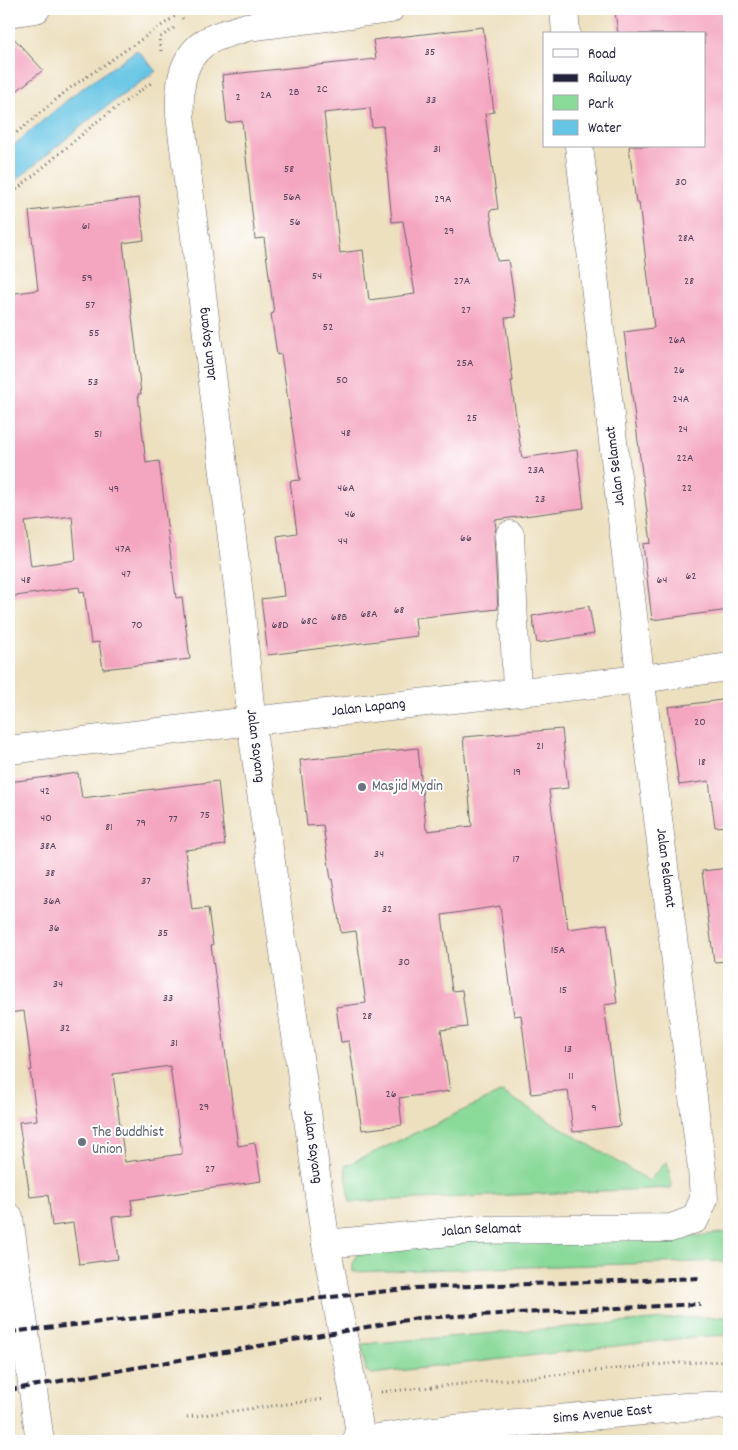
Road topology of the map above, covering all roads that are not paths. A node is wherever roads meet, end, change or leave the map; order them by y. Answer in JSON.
{"nodes":[{"id":1,"x":36,"y":9,"type":"edge"},
{"id":2,"x":390,"y":9,"type":"edge"},
{"id":3,"x":564,"y":9,"type":"edge"},
{"id":4,"x":9,"y":13,"type":"edge"},
{"id":5,"x":566,"y":32,"type":"edge"},
{"id":6,"x":579,"y":148,"type":"edge"},
{"id":7,"x":510,"y":535,"type":"dead end"},
{"id":8,"x":729,"y":667,"type":"edge"},
{"id":9,"x":641,"y":679,"type":"junction"},
{"id":10,"x":517,"y":692,"type":"junction"},
{"id":11,"x":251,"y":721,"type":"junction"},
{"id":12,"x":9,"y":750,"type":"edge"},
{"id":13,"x":9,"y":1217,"type":"edge"},
{"id":14,"x":326,"y":1244,"type":"junction"},
{"id":15,"x":729,"y":1405,"type":"edge"},
{"id":16,"x":40,"y":1441,"type":"edge"},
{"id":17,"x":356,"y":1441,"type":"edge"},
{"id":18,"x":361,"y":1441,"type":"edge"}],
"edges":[{"from":1,"to":4,"type":"street"},
{"from":2,"to":11,"type":"street","name":"Jalan Sayang"},
{"from":3,"to":5,"type":"street"},
{"from":6,"to":9,"type":"street","name":"Jalan Selamat"},
{"from":7,"to":10,"type":"street"},
{"from":8,"to":9,"type":"street","name":"Jalan Lapang"},
{"from":9,"to":10,"type":"street","name":"Jalan Lapang"},
{"from":9,"to":14,"type":"street","name":"Jalan Selamat"},
{"from":10,"to":11,"type":"street","name":"Jalan Lapang"},
{"from":11,"to":12,"type":"street","name":"Jalan Lapang"},
{"from":11,"to":14,"type":"street","name":"Jalan Sayang"},
{"from":13,"to":16,"type":"street"},
{"from":14,"to":18,"type":"street","name":"Jalan Sayang"},
{"from":15,"to":18,"type":"street","name":"Sims Avenue East"},
{"from":17,"to":18,"type":"street","name":"Sims Avenue East"}]}
